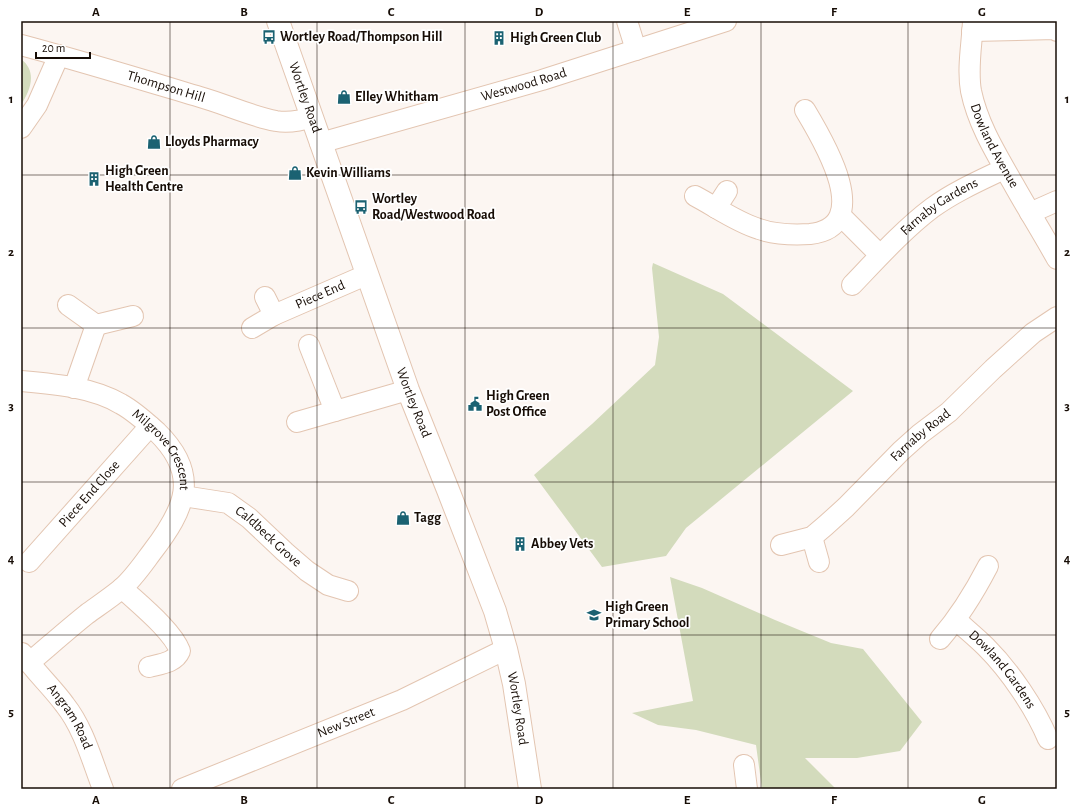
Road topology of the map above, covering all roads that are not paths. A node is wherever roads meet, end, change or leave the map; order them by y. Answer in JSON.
{"nodes":[{"id":1,"x":278,"y":21,"type":"edge"},
{"id":2,"x":627,"y":21,"type":"edge"},
{"id":3,"x":726,"y":21,"type":"edge"},
{"id":4,"x":973,"y":26,"type":"edge"},
{"id":5,"x":1056,"y":28,"type":"edge"},
{"id":6,"x":21,"y":45,"type":"edge"},
{"id":7,"x":636,"y":50,"type":"junction"},
{"id":8,"x":59,"y":55,"type":"junction"},
{"id":9,"x":805,"y":110,"type":"dead end"},
{"id":10,"x":312,"y":117,"type":"junction"},
{"id":11,"x":21,"y":128,"type":"edge"},
{"id":12,"x":320,"y":143,"type":"junction"},
{"id":13,"x":1004,"y":169,"type":"junction"},
{"id":14,"x":727,"y":191,"type":"dead end"},
{"id":15,"x":695,"y":196,"type":"dead end"},
{"id":16,"x":1057,"y":201,"type":"edge"},
{"id":17,"x":716,"y":208,"type":"junction"},
{"id":18,"x":1030,"y":213,"type":"junction"},
{"id":19,"x":841,"y":216,"type":"junction"},
{"id":20,"x":880,"y":255,"type":"junction"},
{"id":21,"x":1057,"y":259,"type":"edge"},
{"id":22,"x":366,"y":275,"type":"junction"},
{"id":23,"x":852,"y":285,"type":"dead end"},
{"id":24,"x":265,"y":297,"type":"dead end"},
{"id":25,"x":68,"y":305,"type":"dead end"},
{"id":26,"x":274,"y":315,"type":"junction"},
{"id":27,"x":133,"y":316,"type":"dead end"},
{"id":28,"x":1057,"y":317,"type":"edge"},
{"id":29,"x":96,"y":326,"type":"junction"},
{"id":30,"x":252,"y":328,"type":"dead end"},
{"id":31,"x":309,"y":345,"type":"dead end"},
{"id":32,"x":21,"y":381,"type":"edge"},
{"id":33,"x":74,"y":388,"type":"junction"},
{"id":34,"x":408,"y":390,"type":"junction"},
{"id":35,"x":335,"y":411,"type":"junction"},
{"id":36,"x":297,"y":422,"type":"dead end"},
{"id":37,"x":150,"y":426,"type":"junction"},
{"id":38,"x":183,"y":496,"type":"junction"},
{"id":39,"x":812,"y":537,"type":"junction"},
{"id":40,"x":782,"y":545,"type":"dead end"},
{"id":41,"x":29,"y":562,"type":"dead end"},
{"id":42,"x":819,"y":562,"type":"dead end"},
{"id":43,"x":988,"y":566,"type":"dead end"},
{"id":44,"x":122,"y":588,"type":"junction"},
{"id":45,"x":348,"y":591,"type":"dead end"},
{"id":46,"x":956,"y":620,"type":"junction"},
{"id":47,"x":940,"y":640,"type":"dead end"},
{"id":48,"x":506,"y":649,"type":"junction"},
{"id":49,"x":25,"y":658,"type":"edge"},
{"id":50,"x":149,"y":667,"type":"dead end"},
{"id":51,"x":1049,"y":728,"type":"edge"},
{"id":52,"x":744,"y":765,"type":"dead end"},
{"id":53,"x":103,"y":789,"type":"edge"},
{"id":54,"x":182,"y":789,"type":"edge"},
{"id":55,"x":530,"y":789,"type":"edge"},
{"id":56,"x":747,"y":789,"type":"edge"}],
"edges":[{"from":1,"to":10,"type":"street","name":"Wortley Road"},
{"from":2,"to":7,"type":"street"},
{"from":3,"to":7,"type":"street","name":"Westwood Road"},
{"from":4,"to":5,"type":"street"},
{"from":4,"to":13,"type":"street","name":"Dowland Avenue"},
{"from":6,"to":8,"type":"street","name":"Thompson Hill"},
{"from":7,"to":12,"type":"street","name":"Westwood Road"},
{"from":8,"to":10,"type":"street","name":"Thompson Hill"},
{"from":8,"to":11,"type":"street"},
{"from":9,"to":19,"type":"street"},
{"from":10,"to":12,"type":"street","name":"Wortley Road"},
{"from":12,"to":22,"type":"street","name":"Wortley Road"},
{"from":13,"to":18,"type":"street","name":"Dowland Avenue"},
{"from":13,"to":20,"type":"street","name":"Farnaby Gardens"},
{"from":14,"to":17,"type":"street"},
{"from":15,"to":17,"type":"street"},
{"from":16,"to":18,"type":"street"},
{"from":17,"to":19,"type":"street"},
{"from":18,"to":21,"type":"street","name":"Dowland Avenue"},
{"from":19,"to":20,"type":"street"},
{"from":20,"to":23,"type":"street","name":"Farnaby Gardens"},
{"from":22,"to":26,"type":"street","name":"Piece End"},
{"from":22,"to":34,"type":"street","name":"Wortley Road"},
{"from":24,"to":26,"type":"street"},
{"from":25,"to":29,"type":"street"},
{"from":26,"to":30,"type":"street","name":"Piece End"},
{"from":27,"to":29,"type":"street"},
{"from":28,"to":39,"type":"street","name":"Farnaby Road"},
{"from":29,"to":33,"type":"street"},
{"from":31,"to":35,"type":"street"},
{"from":32,"to":33,"type":"street","name":"Milgrove Crescent"},
{"from":33,"to":37,"type":"street","name":"Milgrove Crescent"},
{"from":34,"to":35,"type":"street"},
{"from":34,"to":48,"type":"street","name":"Wortley Road"},
{"from":35,"to":36,"type":"street"},
{"from":37,"to":38,"type":"street","name":"Milgrove Crescent"},
{"from":37,"to":41,"type":"street","name":"Piece End Close"},
{"from":38,"to":44,"type":"street","name":"Milgrove Crescent"},
{"from":38,"to":45,"type":"street","name":"Caldbeck Grove"},
{"from":39,"to":40,"type":"street","name":"Farnaby Road"},
{"from":39,"to":42,"type":"street"},
{"from":43,"to":46,"type":"street","name":"Dowland Gardens"},
{"from":44,"to":49,"type":"street","name":"Milgrove Crescent"},
{"from":44,"to":50,"type":"street"},
{"from":46,"to":47,"type":"street","name":"Dowland Gardens"},
{"from":46,"to":51,"type":"street","name":"Dowland Gardens"},
{"from":48,"to":54,"type":"street","name":"New Street"},
{"from":48,"to":55,"type":"street","name":"Wortley Road"},
{"from":49,"to":53,"type":"street","name":"Angram Road"},
{"from":52,"to":56,"type":"street"}]}
